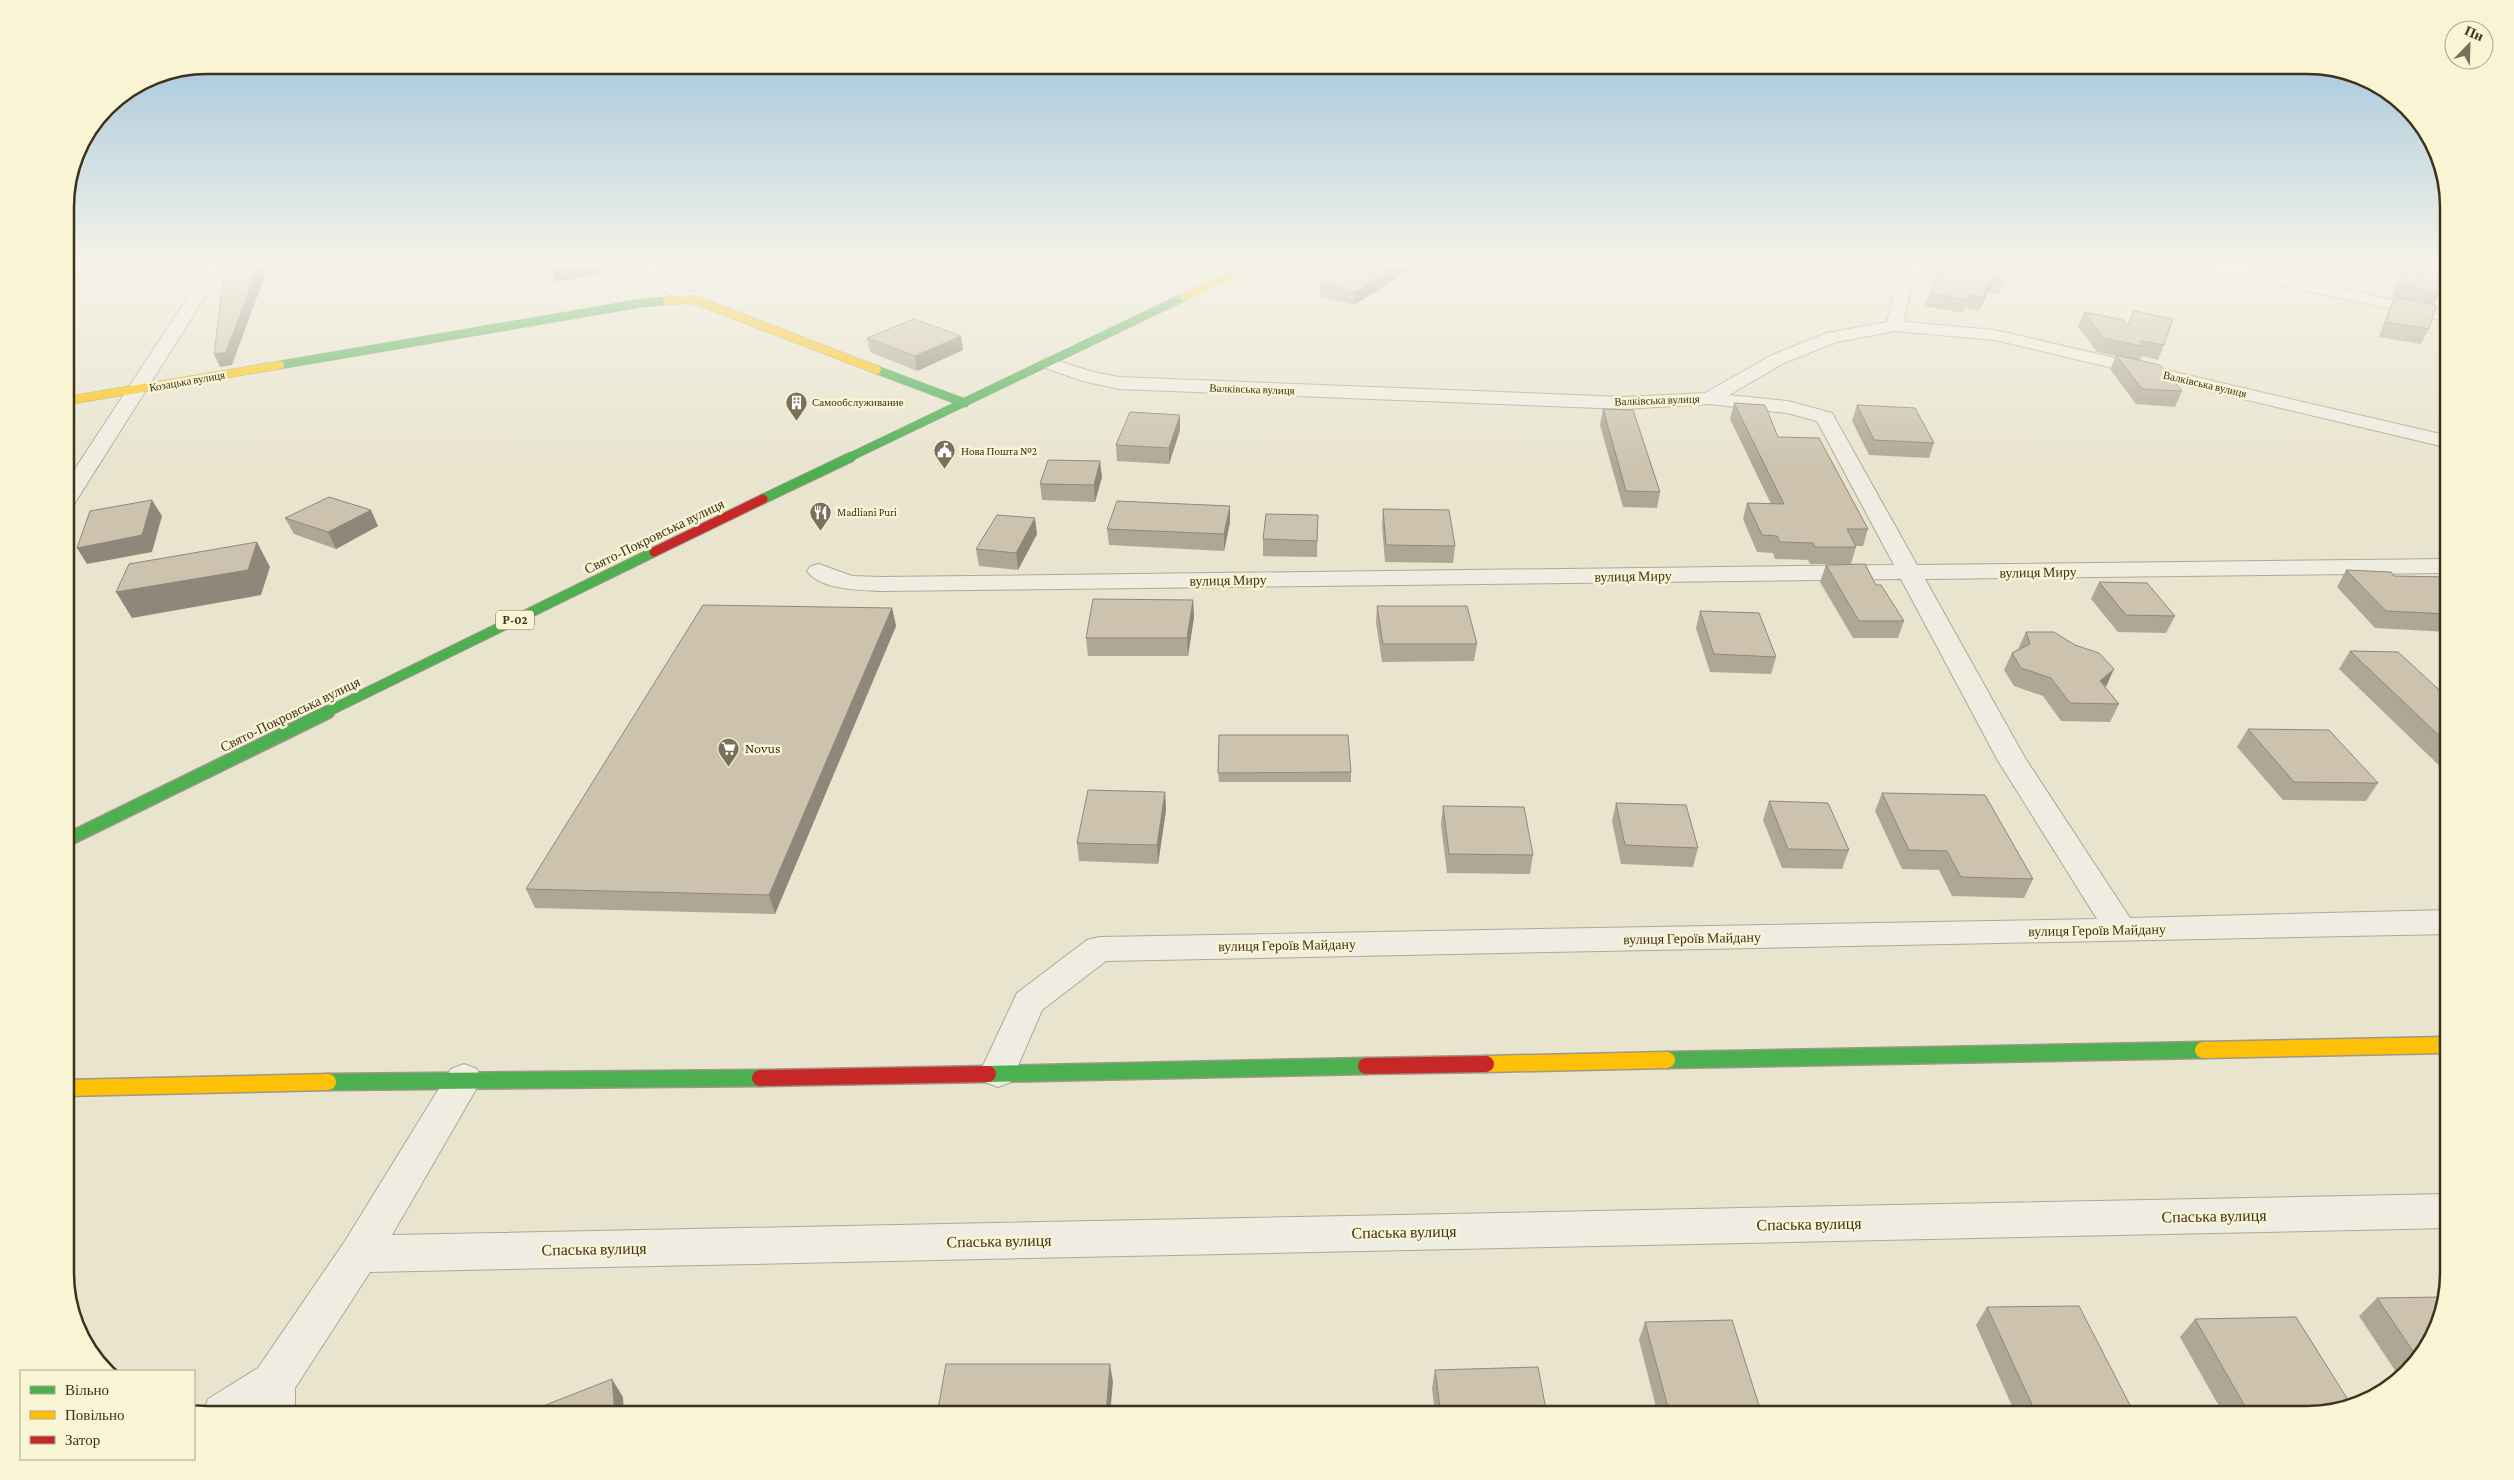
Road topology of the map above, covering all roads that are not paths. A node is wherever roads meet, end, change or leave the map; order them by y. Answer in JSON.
{"nodes":[{"id":1,"x":174,"y":331,"type":"edge"},
{"id":2,"x":479,"y":331,"type":"edge"},
{"id":3,"x":775,"y":331,"type":"edge"},
{"id":4,"x":1115,"y":331,"type":"edge"},
{"id":5,"x":1866,"y":331,"type":"edge"},
{"id":6,"x":1952,"y":331,"type":"edge"},
{"id":7,"x":1049,"y":363,"type":"junction"},
{"id":8,"x":136,"y":390,"type":"junction"},
{"id":9,"x":1709,"y":398,"type":"junction"},
{"id":10,"x":74,"y":400,"type":"edge"},
{"id":11,"x":965,"y":403,"type":"junction"},
{"id":12,"x":2440,"y":440,"type":"edge"},
{"id":13,"x":74,"y":486,"type":"edge"},
{"id":14,"x":2440,"y":566,"type":"edge"},
{"id":15,"x":819,"y":570,"type":"dead end"},
{"id":16,"x":1908,"y":574,"type":"junction"},
{"id":17,"x":74,"y":837,"type":"edge"},
{"id":18,"x":2440,"y":929,"type":"edge"},
{"id":19,"x":2121,"y":930,"type":"junction"},
{"id":20,"x":2440,"y":1045,"type":"edge"},
{"id":21,"x":998,"y":1072,"type":"junction"},
{"id":22,"x":464,"y":1079,"type":"junction"},
{"id":23,"x":74,"y":1088,"type":"edge"},
{"id":24,"x":2440,"y":1211,"type":"edge"},
{"id":25,"x":359,"y":1254,"type":"junction"},
{"id":26,"x":273,"y":1399,"type":"edge"},
{"id":27,"x":252,"y":1406,"type":"edge"}],
"edges":[{"from":1,"to":8,"type":"street"},
{"from":2,"to":8,"type":"street","name":"Козацька вулиця"},
{"from":3,"to":11,"type":"street"},
{"from":4,"to":7,"type":"street","name":"Свято-Покровська вулиця","number":"Р-02"},
{"from":5,"to":9,"type":"street","name":"Валківська вулиця"},
{"from":6,"to":12,"type":"street","name":"Валківська вулиця"},
{"from":7,"to":9,"type":"street","name":"Валківська вулиця"},
{"from":7,"to":11,"type":"street","name":"Свято-Покровська вулиця","number":"Р-02"},
{"from":8,"to":10,"type":"street","name":"Козацька вулиця"},
{"from":8,"to":13,"type":"street"},
{"from":9,"to":16,"type":"street"},
{"from":11,"to":17,"type":"street","name":"Свято-Покровська вулиця","number":"Р-02"},
{"from":14,"to":16,"type":"street","name":"вулиця Миру"},
{"from":15,"to":16,"type":"street","name":"вулиця Миру"},
{"from":16,"to":19,"type":"street"},
{"from":18,"to":19,"type":"street","name":"вулиця Героїв Майдану"},
{"from":19,"to":21,"type":"street","name":"вулиця Героїв Майдану"},
{"from":20,"to":21,"type":"street"},
{"from":21,"to":22,"type":"street"},
{"from":22,"to":23,"type":"street"},
{"from":22,"to":25,"type":"street"},
{"from":24,"to":25,"type":"street","name":"Спаська вулиця"},
{"from":25,"to":26,"type":"street"},
{"from":26,"to":27,"type":"street"}]}
